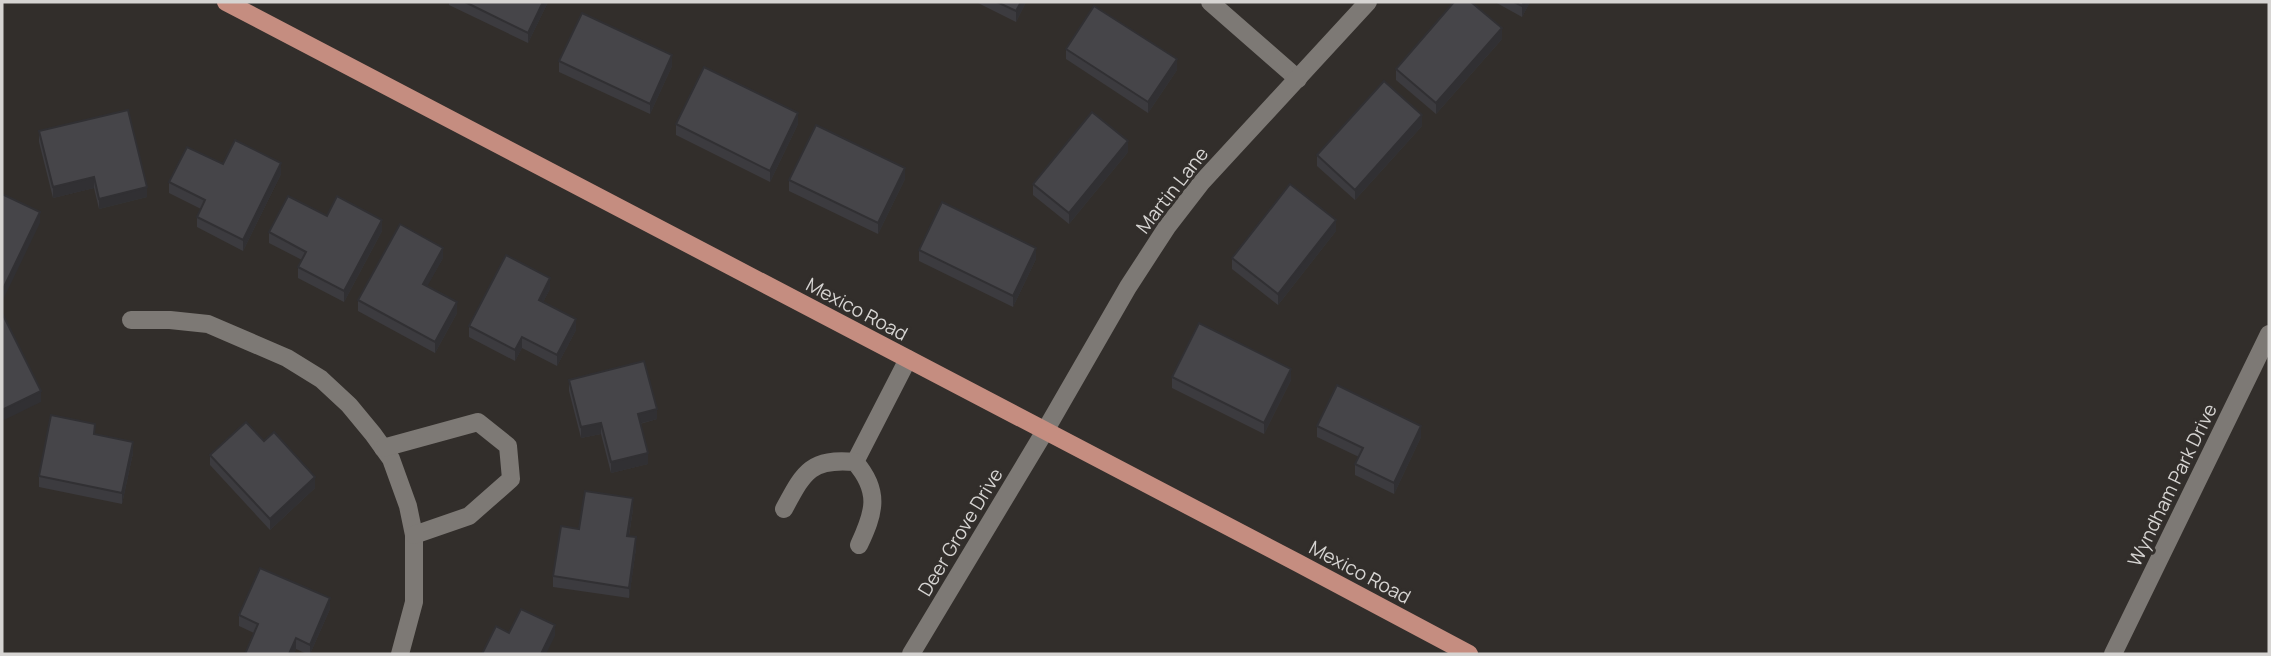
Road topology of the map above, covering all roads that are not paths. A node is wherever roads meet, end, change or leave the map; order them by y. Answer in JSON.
{"nodes":[{"id":1,"x":226,"y":2,"type":"edge"},
{"id":2,"x":1210,"y":2,"type":"edge"},
{"id":3,"x":1368,"y":2,"type":"edge"},
{"id":4,"x":1298,"y":79,"type":"junction"},
{"id":5,"x":131,"y":320,"type":"dead end"},
{"id":6,"x":2269,"y":334,"type":"edge"},
{"id":7,"x":908,"y":359,"type":"junction"},
{"id":8,"x":1045,"y":431,"type":"junction"},
{"id":9,"x":383,"y":448,"type":"junction"},
{"id":10,"x":855,"y":462,"type":"junction"},
{"id":11,"x":784,"y":509,"type":"dead end"},
{"id":12,"x":414,"y":535,"type":"junction"},
{"id":13,"x":859,"y":545,"type":"dead end"},
{"id":14,"x":400,"y":654,"type":"edge"},
{"id":15,"x":911,"y":654,"type":"edge"},
{"id":16,"x":1469,"y":654,"type":"edge"},
{"id":17,"x":2113,"y":654,"type":"edge"}],
"edges":[{"from":1,"to":7,"type":"main road","name":"Mexico Road"},
{"from":2,"to":4,"type":"street"},
{"from":3,"to":4,"type":"street","name":"Martin Lane"},
{"from":4,"to":8,"type":"street","name":"Martin Lane"},
{"from":5,"to":9,"type":"street"},
{"from":6,"to":17,"type":"street","name":"Wyndham Park Drive"},
{"from":7,"to":8,"type":"main road","name":"Mexico Road"},
{"from":7,"to":10,"type":"street"},
{"from":8,"to":15,"type":"street","name":"Deer Grove Drive"},
{"from":8,"to":16,"type":"main road","name":"Mexico Road"},
{"from":9,"to":12,"type":"street"},
{"from":9,"to":12,"type":"street"},
{"from":10,"to":11,"type":"street"},
{"from":10,"to":13,"type":"street"},
{"from":12,"to":14,"type":"street"}]}
